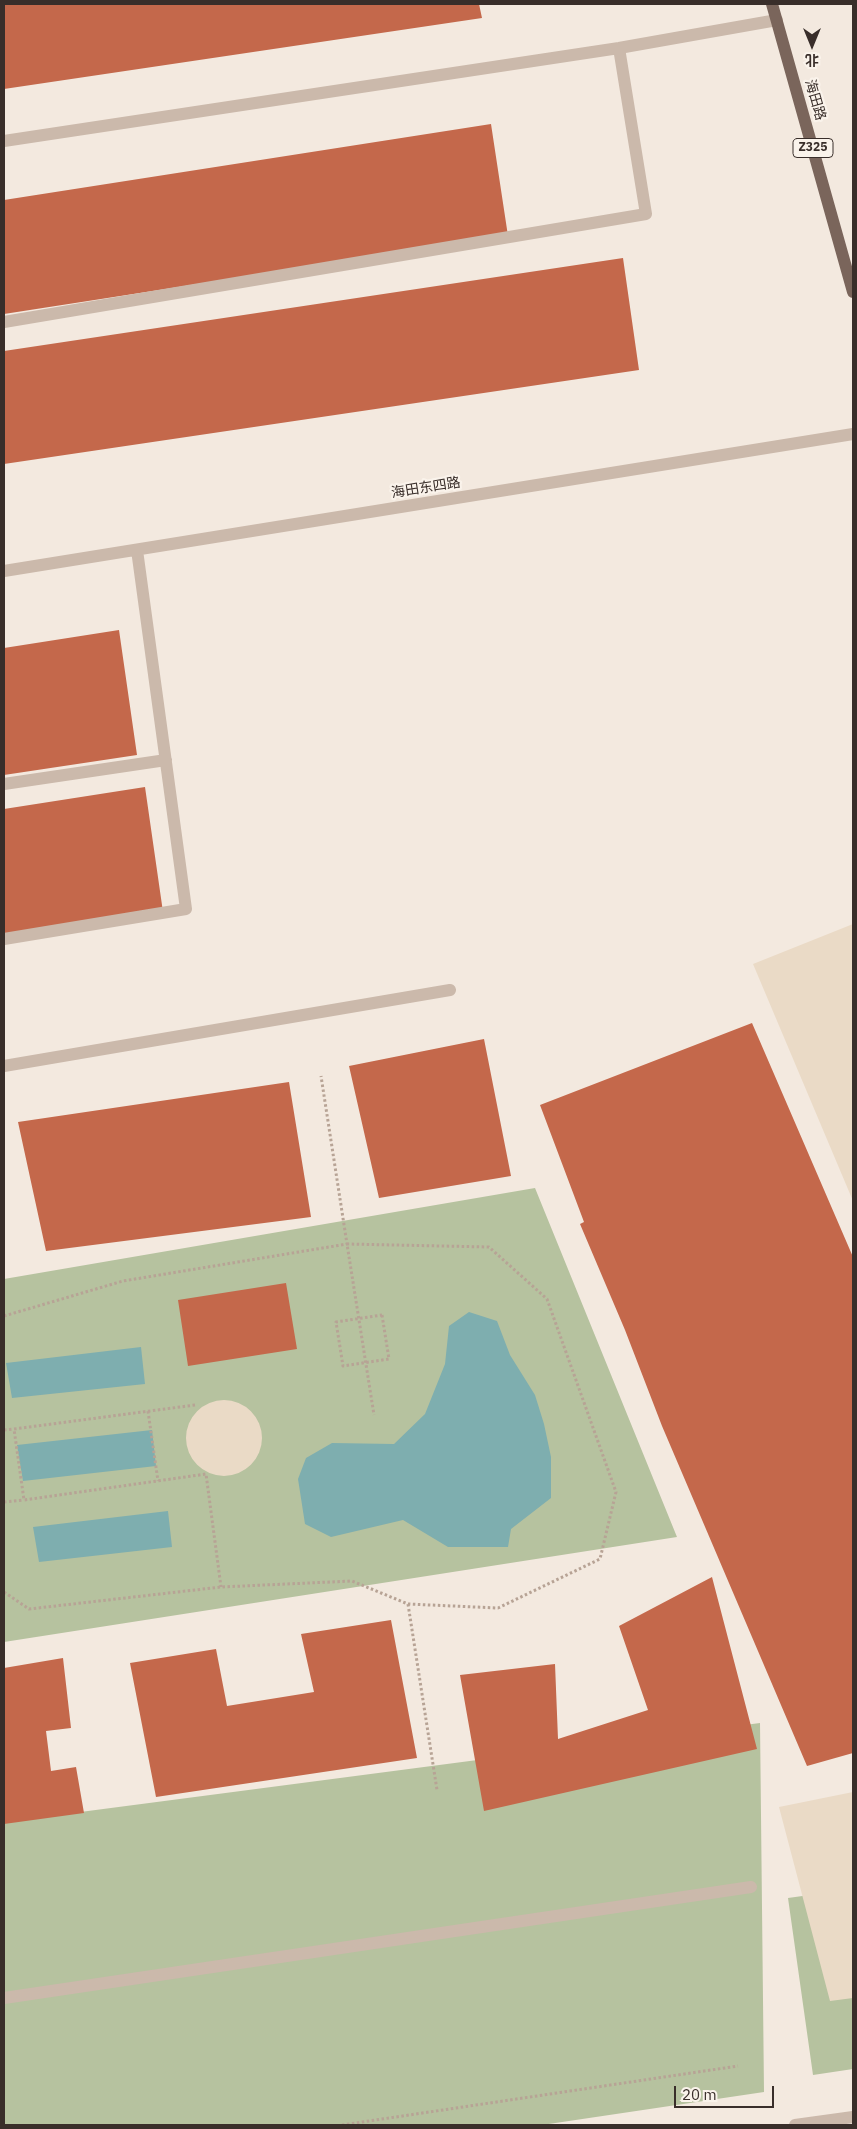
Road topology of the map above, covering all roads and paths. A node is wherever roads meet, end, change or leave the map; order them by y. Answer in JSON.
{"nodes":[{"id":1,"x":772,"y":4,"type":"edge"},
{"id":2,"x":777,"y":20,"type":"junction"},
{"id":3,"x":619,"y":48,"type":"junction"},
{"id":4,"x":4,"y":141,"type":"edge"},
{"id":5,"x":853,"y":292,"type":"edge"},
{"id":6,"x":4,"y":322,"type":"edge"},
{"id":7,"x":853,"y":434,"type":"edge"},
{"id":8,"x":137,"y":550,"type":"junction"},
{"id":9,"x":4,"y":571,"type":"edge"},
{"id":10,"x":166,"y":760,"type":"junction"},
{"id":11,"x":4,"y":784,"type":"edge"},
{"id":12,"x":4,"y":939,"type":"edge"},
{"id":13,"x":450,"y":990,"type":"dead end"},
{"id":14,"x":4,"y":1066,"type":"edge"},
{"id":15,"x":321,"y":1076,"type":"dead end"},
{"id":16,"x":347,"y":1244,"type":"junction"},
{"id":17,"x":4,"y":1316,"type":"edge"},
{"id":18,"x":359,"y":1319,"type":"junction"},
{"id":19,"x":366,"y":1363,"type":"junction"},
{"id":20,"x":195,"y":1405,"type":"dead end"},
{"id":21,"x":148,"y":1411,"type":"junction"},
{"id":22,"x":374,"y":1416,"type":"dead end"},
{"id":23,"x":14,"y":1429,"type":"junction"},
{"id":24,"x":4,"y":1430,"type":"edge"},
{"id":25,"x":158,"y":1481,"type":"junction"},
{"id":26,"x":24,"y":1500,"type":"junction"},
{"id":27,"x":4,"y":1502,"type":"edge"},
{"id":28,"x":221,"y":1587,"type":"junction"},
{"id":29,"x":4,"y":1592,"type":"edge"},
{"id":30,"x":408,"y":1604,"type":"junction"},
{"id":31,"x":438,"y":1790,"type":"dead end"},
{"id":32,"x":751,"y":1887,"type":"dead end"},
{"id":33,"x":4,"y":1998,"type":"edge"},
{"id":34,"x":738,"y":2066,"type":"dead end"},
{"id":35,"x":853,"y":2117,"type":"edge"},
{"id":36,"x":342,"y":2125,"type":"edge"},
{"id":37,"x":794,"y":2125,"type":"edge"}],
"edges":[{"from":1,"to":2,"type":"main road","name":"海田路","number":"Z325"},
{"from":2,"to":3,"type":"street"},
{"from":2,"to":5,"type":"main road","name":"海田路","number":"Z325"},
{"from":3,"to":4,"type":"street"},
{"from":3,"to":6,"type":"street"},
{"from":7,"to":8,"type":"street","name":"海田东四路"},
{"from":8,"to":9,"type":"street","name":"海田东四路"},
{"from":8,"to":10,"type":"street"},
{"from":10,"to":11,"type":"street"},
{"from":10,"to":12,"type":"street"},
{"from":13,"to":14,"type":"street"},
{"from":15,"to":16,"type":"path"},
{"from":16,"to":17,"type":"path"},
{"from":16,"to":18,"type":"path"},
{"from":16,"to":30,"type":"path"},
{"from":18,"to":19,"type":"path"},
{"from":18,"to":19,"type":"path"},
{"from":18,"to":19,"type":"path"},
{"from":19,"to":22,"type":"path"},
{"from":20,"to":21,"type":"path"},
{"from":21,"to":23,"type":"path"},
{"from":21,"to":25,"type":"path"},
{"from":23,"to":24,"type":"path"},
{"from":23,"to":26,"type":"path"},
{"from":25,"to":26,"type":"path"},
{"from":25,"to":28,"type":"path"},
{"from":26,"to":27,"type":"path"},
{"from":28,"to":29,"type":"path"},
{"from":28,"to":30,"type":"path"},
{"from":30,"to":31,"type":"path"},
{"from":32,"to":33,"type":"street"},
{"from":34,"to":36,"type":"path"},
{"from":35,"to":37,"type":"street"}]}
